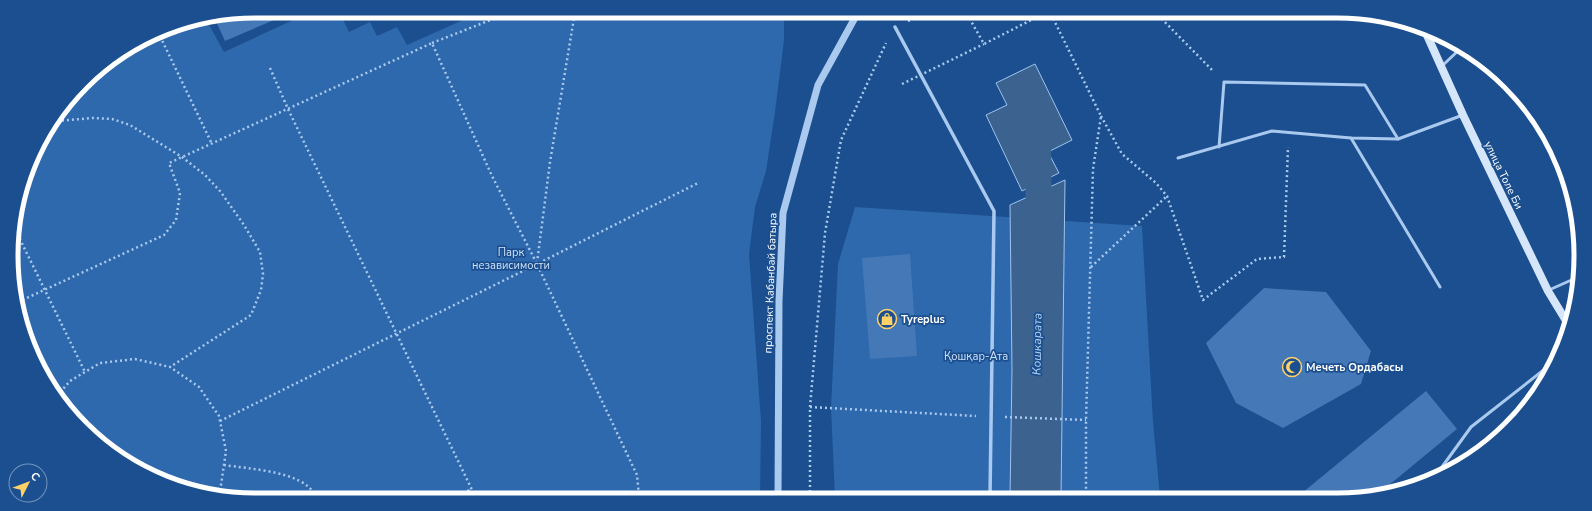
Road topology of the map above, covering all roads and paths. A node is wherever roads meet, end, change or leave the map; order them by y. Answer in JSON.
{"nodes":[{"id":1,"x":496,"y":18,"type":"edge"},
{"id":2,"x":574,"y":18,"type":"edge"},
{"id":3,"x":855,"y":18,"type":"edge"},
{"id":4,"x":915,"y":18,"type":"edge"},
{"id":5,"x":969,"y":18,"type":"edge"},
{"id":6,"x":1035,"y":18,"type":"edge"},
{"id":7,"x":1053,"y":18,"type":"edge"},
{"id":8,"x":1161,"y":18,"type":"edge"},
{"id":9,"x":895,"y":27,"type":"junction"},
{"id":10,"x":1427,"y":36,"type":"edge"},
{"id":11,"x":161,"y":38,"type":"edge"},
{"id":12,"x":432,"y":43,"type":"junction"},
{"id":13,"x":984,"y":44,"type":"junction"},
{"id":14,"x":1457,"y":51,"type":"edge"},
{"id":15,"x":1441,"y":67,"type":"junction"},
{"id":16,"x":270,"y":68,"type":"dead end"},
{"id":17,"x":1224,"y":82,"type":"junction"},
{"id":18,"x":902,"y":84,"type":"dead end"},
{"id":19,"x":288,"y":109,"type":"junction"},
{"id":20,"x":1102,"y":116,"type":"junction"},
{"id":21,"x":1463,"y":116,"type":"junction"},
{"id":22,"x":61,"y":120,"type":"edge"},
{"id":23,"x":1288,"y":132,"type":"junction"},
{"id":24,"x":1350,"y":138,"type":"junction"},
{"id":25,"x":1398,"y":139,"type":"junction"},
{"id":26,"x":212,"y":144,"type":"junction"},
{"id":27,"x":1219,"y":147,"type":"junction"},
{"id":28,"x":182,"y":157,"type":"junction"},
{"id":29,"x":1178,"y":158,"type":"dead end"},
{"id":30,"x":698,"y":183,"type":"dead end"},
{"id":31,"x":1167,"y":196,"type":"junction"},
{"id":32,"x":19,"y":238,"type":"edge"},
{"id":33,"x":537,"y":264,"type":"junction"},
{"id":34,"x":1090,"y":267,"type":"junction"},
{"id":35,"x":1572,"y":280,"type":"edge"},
{"id":36,"x":1440,"y":287,"type":"dead end"},
{"id":37,"x":44,"y":290,"type":"junction"},
{"id":38,"x":1548,"y":291,"type":"junction"},
{"id":39,"x":23,"y":300,"type":"edge"},
{"id":40,"x":1565,"y":319,"type":"edge"},
{"id":41,"x":396,"y":334,"type":"junction"},
{"id":42,"x":170,"y":367,"type":"junction"},
{"id":43,"x":1546,"y":367,"type":"edge"},
{"id":44,"x":85,"y":372,"type":"junction"},
{"id":45,"x":61,"y":391,"type":"edge"},
{"id":46,"x":810,"y":407,"type":"junction"},
{"id":47,"x":991,"y":417,"type":"junction"},
{"id":48,"x":1004,"y":417,"type":"dead end"},
{"id":49,"x":1086,"y":420,"type":"junction"},
{"id":50,"x":220,"y":421,"type":"junction"},
{"id":51,"x":224,"y":465,"type":"junction"},
{"id":52,"x":1440,"y":470,"type":"edge"},
{"id":53,"x":470,"y":487,"type":"junction"},
{"id":54,"x":219,"y":490,"type":"edge"},
{"id":55,"x":313,"y":493,"type":"edge"},
{"id":56,"x":467,"y":493,"type":"edge"},
{"id":57,"x":473,"y":493,"type":"edge"},
{"id":58,"x":639,"y":493,"type":"edge"},
{"id":59,"x":778,"y":493,"type":"edge"},
{"id":60,"x":810,"y":493,"type":"edge"},
{"id":61,"x":990,"y":493,"type":"edge"},
{"id":62,"x":1086,"y":493,"type":"edge"}],
"edges":[{"from":1,"to":12,"type":"path"},
{"from":2,"to":33,"type":"path"},
{"from":3,"to":59,"type":"street","name":"проспект Кабанбай батыра"},
{"from":4,"to":9,"type":"path"},
{"from":5,"to":13,"type":"path"},
{"from":6,"to":13,"type":"path"},
{"from":7,"to":20,"type":"path"},
{"from":8,"to":17,"type":"path"},
{"from":9,"to":46,"type":"path"},
{"from":9,"to":47,"type":"street"},
{"from":10,"to":15,"type":"main road","name":"улица Толе Би"},
{"from":11,"to":26,"type":"path"},
{"from":12,"to":19,"type":"path"},
{"from":12,"to":33,"type":"path"},
{"from":13,"to":18,"type":"path","bridge":true},
{"from":14,"to":15,"type":"lane"},
{"from":15,"to":21,"type":"main road","name":"улица Толе Би"},
{"from":16,"to":19,"type":"path"},
{"from":17,"to":25,"type":"lane"},
{"from":17,"to":27,"type":"lane"},
{"from":19,"to":26,"type":"path"},
{"from":19,"to":41,"type":"path"},
{"from":20,"to":31,"type":"path"},
{"from":20,"to":34,"type":"path"},
{"from":21,"to":25,"type":"lane"},
{"from":21,"to":38,"type":"main road","name":"улица Толе Би"},
{"from":22,"to":28,"type":"path"},
{"from":23,"to":24,"type":"lane"},
{"from":23,"to":27,"type":"lane"},
{"from":23,"to":31,"type":"path"},
{"from":24,"to":25,"type":"lane"},
{"from":24,"to":36,"type":"lane"},
{"from":26,"to":28,"type":"path"},
{"from":27,"to":29,"type":"lane"},
{"from":28,"to":37,"type":"path"},
{"from":28,"to":42,"type":"path"},
{"from":30,"to":33,"type":"path"},
{"from":31,"to":34,"type":"path"},
{"from":32,"to":37,"type":"path"},
{"from":33,"to":41,"type":"path"},
{"from":33,"to":58,"type":"path"},
{"from":34,"to":49,"type":"path"},
{"from":35,"to":38,"type":"lane"},
{"from":37,"to":39,"type":"path"},
{"from":37,"to":44,"type":"path"},
{"from":38,"to":40,"type":"main road","name":"улица Толе Би"},
{"from":41,"to":50,"type":"path"},
{"from":41,"to":53,"type":"path"},
{"from":42,"to":44,"type":"path"},
{"from":42,"to":50,"type":"path"},
{"from":43,"to":52,"type":"lane"},
{"from":44,"to":45,"type":"path"},
{"from":46,"to":47,"type":"path"},
{"from":46,"to":60,"type":"path"},
{"from":47,"to":61,"type":"street"},
{"from":48,"to":49,"type":"path"},
{"from":49,"to":62,"type":"path"},
{"from":50,"to":51,"type":"path"},
{"from":51,"to":54,"type":"path"},
{"from":51,"to":55,"type":"path"},
{"from":53,"to":56,"type":"path"},
{"from":53,"to":57,"type":"path"}]}
